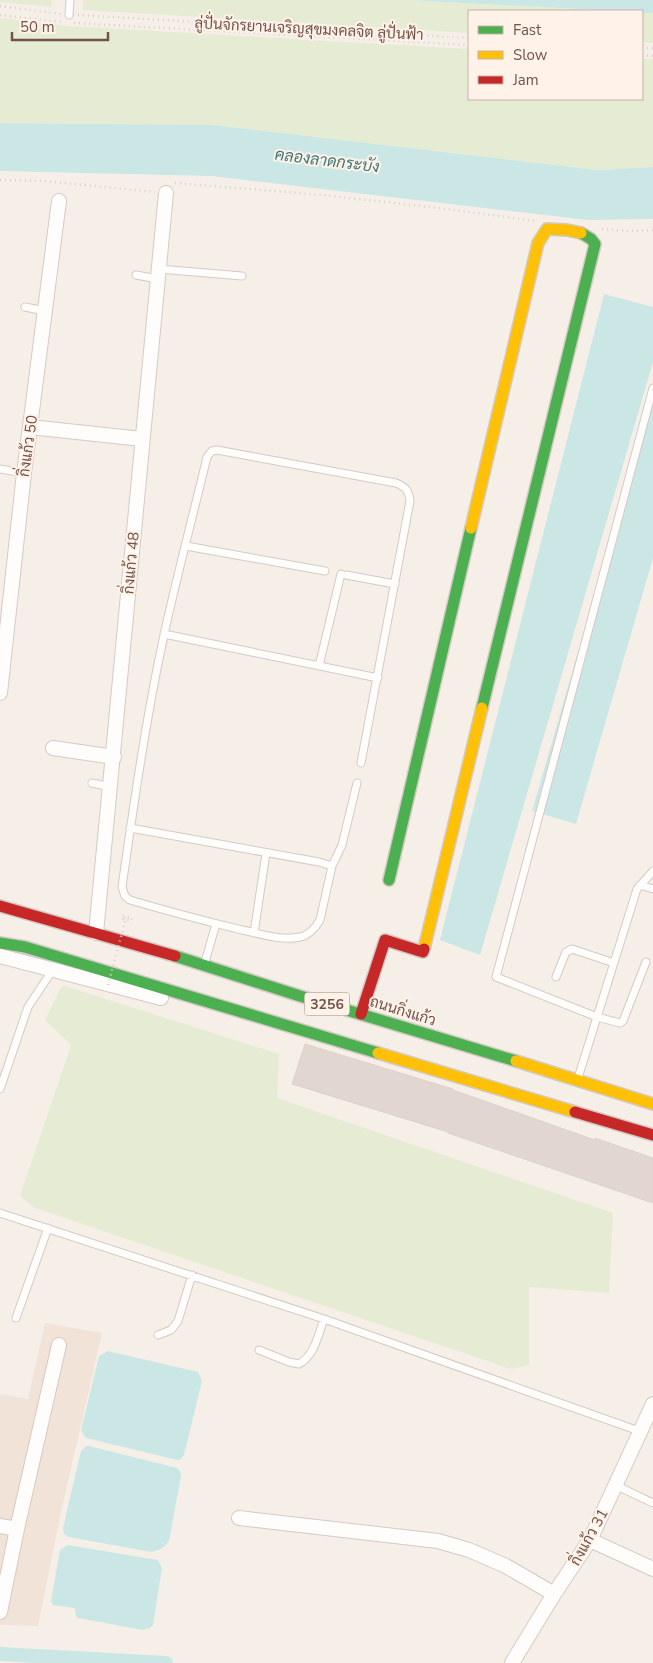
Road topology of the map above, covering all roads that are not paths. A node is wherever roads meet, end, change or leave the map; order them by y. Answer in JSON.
{"nodes":[{"id":1,"x":70,"y":0,"type":"edge"},
{"id":2,"x":69,"y":15,"type":"road end"},
{"id":3,"x":166,"y":193,"type":"road end"},
{"id":4,"x":59,"y":200,"type":"dead end"},
{"id":5,"x":158,"y":274,"type":"junction"},
{"id":6,"x":136,"y":275,"type":"dead end"},
{"id":7,"x":242,"y":276,"type":"dead end"},
{"id":8,"x":26,"y":306,"type":"dead end"},
{"id":9,"x":45,"y":311,"type":"junction"},
{"id":10,"x":653,"y":388,"type":"edge"},
{"id":11,"x":30,"y":427,"type":"junction"},
{"id":12,"x":142,"y":439,"type":"junction"},
{"id":13,"x":0,"y":469,"type":"edge"},
{"id":14,"x":24,"y":473,"type":"junction"},
{"id":15,"x":186,"y":546,"type":"junction"},
{"id":16,"x":325,"y":570,"type":"dead end"},
{"id":17,"x":395,"y":584,"type":"junction"},
{"id":18,"x":164,"y":634,"type":"junction"},
{"id":19,"x":319,"y":666,"type":"junction"},
{"id":20,"x":378,"y":678,"type":"junction"},
{"id":21,"x":0,"y":693,"type":"edge"},
{"id":22,"x":52,"y":748,"type":"dead end"},
{"id":23,"x":114,"y":757,"type":"junction"},
{"id":24,"x":361,"y":762,"type":"dead end"},
{"id":25,"x":92,"y":783,"type":"dead end"},
{"id":26,"x":356,"y":783,"type":"dead end"},
{"id":27,"x":111,"y":787,"type":"junction"},
{"id":28,"x":130,"y":828,"type":"junction"},
{"id":29,"x":266,"y":853,"type":"junction"},
{"id":30,"x":332,"y":866,"type":"junction"},
{"id":31,"x":653,"y":871,"type":"edge"},
{"id":32,"x":389,"y":880,"type":"dead end"},
{"id":33,"x":640,"y":885,"type":"junction"},
{"id":34,"x":653,"y":889,"type":"edge"},
{"id":35,"x":0,"y":906,"type":"edge"},
{"id":36,"x":216,"y":924,"type":"junction"},
{"id":37,"x":96,"y":933,"type":"junction"},
{"id":38,"x":254,"y":933,"type":"junction"},
{"id":39,"x":0,"y":943,"type":"edge"},
{"id":40,"x":0,"y":956,"type":"edge"},
{"id":41,"x":62,"y":958,"type":"junction"},
{"id":42,"x":646,"y":962,"type":"dead end"},
{"id":43,"x":614,"y":963,"type":"junction"},
{"id":44,"x":205,"y":965,"type":"junction"},
{"id":45,"x":53,"y":970,"type":"junction"},
{"id":46,"x":556,"y":977,"type":"dead end"},
{"id":47,"x":361,"y":1014,"type":"junction"},
{"id":48,"x":597,"y":1017,"type":"junction"},
{"id":49,"x":577,"y":1080,"type":"junction"},
{"id":50,"x":480,"y":1083,"type":"junction"},
{"id":51,"x":0,"y":1088,"type":"edge"},
{"id":52,"x":653,"y":1104,"type":"edge"},
{"id":53,"x":653,"y":1135,"type":"edge"},
{"id":54,"x":0,"y":1213,"type":"edge"},
{"id":55,"x":48,"y":1228,"type":"junction"},
{"id":56,"x":192,"y":1275,"type":"junction"},
{"id":57,"x":16,"y":1318,"type":"dead end"},
{"id":58,"x":324,"y":1319,"type":"junction"},
{"id":59,"x":158,"y":1335,"type":"dead end"},
{"id":60,"x":59,"y":1345,"type":"dead end"},
{"id":61,"x":259,"y":1350,"type":"dead end"},
{"id":62,"x":653,"y":1404,"type":"edge"},
{"id":63,"x":639,"y":1432,"type":"junction"},
{"id":64,"x":615,"y":1485,"type":"junction"},
{"id":65,"x":653,"y":1503,"type":"edge"},
{"id":66,"x":239,"y":1518,"type":"dead end"},
{"id":67,"x":0,"y":1526,"type":"edge"},
{"id":68,"x":17,"y":1529,"type":"junction"},
{"id":69,"x":590,"y":1540,"type":"junction"},
{"id":70,"x":653,"y":1568,"type":"edge"},
{"id":71,"x":554,"y":1594,"type":"junction"},
{"id":72,"x":0,"y":1612,"type":"edge"},
{"id":73,"x":512,"y":1663,"type":"edge"}],
"edges":[{"from":1,"to":2,"type":"lane"},
{"from":3,"to":5,"type":"street","name":"กิ่งแก้ว 48"},
{"from":4,"to":9,"type":"street","name":"กิ่งแก้ว 50"},
{"from":5,"to":6,"type":"lane"},
{"from":5,"to":7,"type":"lane"},
{"from":5,"to":12,"type":"street","name":"กิ่งแก้ว 48"},
{"from":8,"to":9,"type":"lane"},
{"from":9,"to":11,"type":"street","name":"กิ่งแก้ว 50"},
{"from":10,"to":48,"type":"lane"},
{"from":11,"to":12,"type":"street"},
{"from":11,"to":14,"type":"street","name":"กิ่งแก้ว 50"},
{"from":12,"to":23,"type":"street","name":"กิ่งแก้ว 48"},
{"from":13,"to":14,"type":"lane"},
{"from":14,"to":21,"type":"street","name":"กิ่งแก้ว 50"},
{"from":15,"to":16,"type":"lane"},
{"from":15,"to":17,"type":"lane"},
{"from":15,"to":18,"type":"lane"},
{"from":17,"to":19,"type":"lane"},
{"from":17,"to":20,"type":"lane"},
{"from":18,"to":19,"type":"lane"},
{"from":18,"to":28,"type":"lane"},
{"from":19,"to":20,"type":"lane"},
{"from":20,"to":24,"type":"lane"},
{"from":22,"to":23,"type":"street"},
{"from":23,"to":27,"type":"street","name":"กิ่งแก้ว 48"},
{"from":25,"to":27,"type":"lane"},
{"from":26,"to":30,"type":"lane"},
{"from":27,"to":37,"type":"street","name":"กิ่งแก้ว 48"},
{"from":28,"to":29,"type":"lane"},
{"from":28,"to":36,"type":"lane"},
{"from":29,"to":30,"type":"lane"},
{"from":29,"to":38,"type":"lane"},
{"from":30,"to":38,"type":"lane"},
{"from":31,"to":33,"type":"lane"},
{"from":32,"to":47,"type":"street"},
{"from":33,"to":34,"type":"lane"},
{"from":33,"to":43,"type":"lane"},
{"from":35,"to":37,"type":"street","name":"ถนนกิ่งแก้ว","number":"3256"},
{"from":36,"to":38,"type":"lane"},
{"from":36,"to":44,"type":"lane"},
{"from":37,"to":44,"type":"street","name":"ถนนกิ่งแก้ว","number":"3256"},
{"from":39,"to":41,"type":"street","number":"3256"},
{"from":40,"to":45,"type":"street"},
{"from":41,"to":45,"type":"lane"},
{"from":41,"to":50,"type":"street","number":"3256"},
{"from":42,"to":48,"type":"lane"},
{"from":43,"to":46,"type":"lane"},
{"from":43,"to":48,"type":"lane"},
{"from":44,"to":47,"type":"street","name":"ถนนกิ่งแก้ว","number":"3256"},
{"from":45,"to":50,"type":"street"},
{"from":45,"to":51,"type":"lane"},
{"from":47,"to":49,"type":"street","name":"ถนนกิ่งแก้ว","number":"3256"},
{"from":48,"to":49,"type":"lane"},
{"from":49,"to":52,"type":"street","name":"ถนนกิ่งแก้ว","number":"3256"},
{"from":50,"to":53,"type":"street","number":"3256"},
{"from":54,"to":55,"type":"lane"},
{"from":55,"to":56,"type":"lane"},
{"from":55,"to":57,"type":"lane"},
{"from":56,"to":58,"type":"lane"},
{"from":56,"to":59,"type":"lane"},
{"from":58,"to":61,"type":"lane"},
{"from":58,"to":63,"type":"lane"},
{"from":60,"to":68,"type":"street"},
{"from":62,"to":63,"type":"street","name":"กิ่งแก้ว 31"},
{"from":63,"to":64,"type":"street","name":"กิ่งแก้ว 31"},
{"from":64,"to":65,"type":"lane"},
{"from":64,"to":69,"type":"street","name":"กิ่งแก้ว 31"},
{"from":66,"to":71,"type":"street"},
{"from":67,"to":68,"type":"street"},
{"from":68,"to":72,"type":"street"},
{"from":69,"to":70,"type":"street"},
{"from":69,"to":71,"type":"street","name":"กิ่งแก้ว 31"},
{"from":71,"to":73,"type":"street","name":"กิ่งแก้ว 31"}]}
